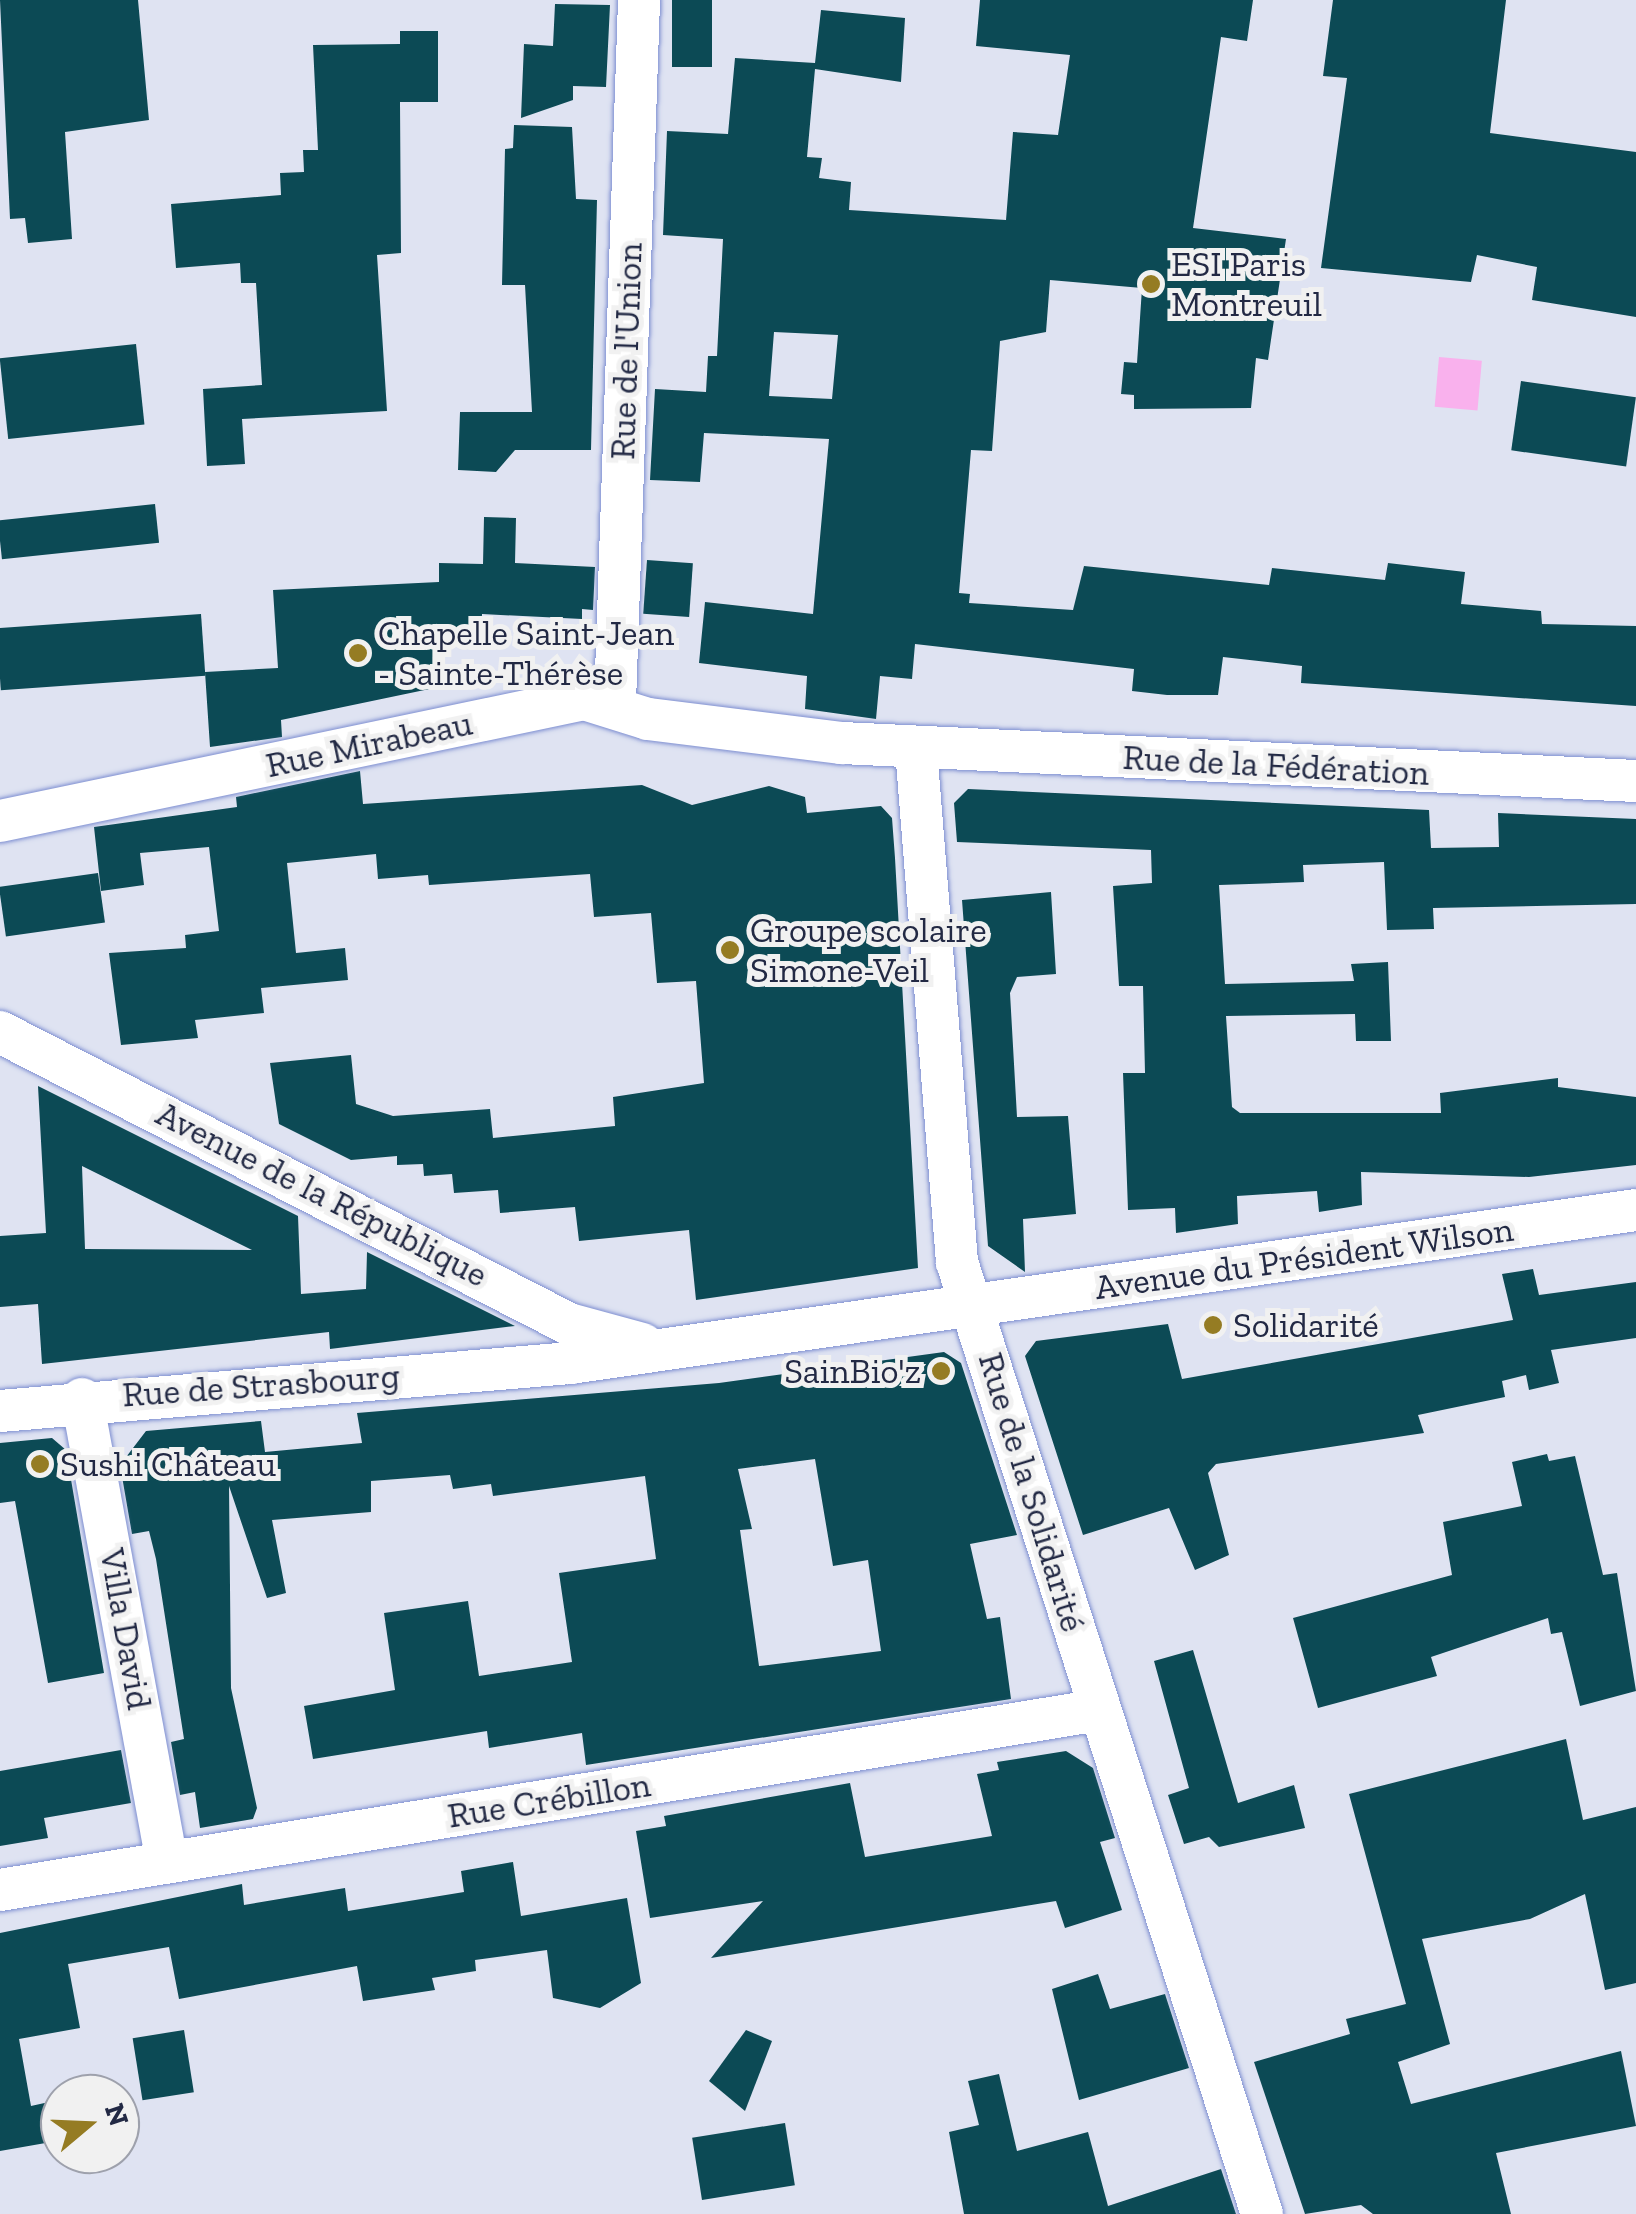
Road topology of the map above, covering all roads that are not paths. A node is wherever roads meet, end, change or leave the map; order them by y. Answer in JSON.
{"nodes":[{"id":1,"x":639,"y":0,"type":"edge"},
{"id":2,"x":615,"y":703,"type":"junction"},
{"id":3,"x":916,"y":749,"type":"junction"},
{"id":4,"x":1636,"y":781,"type":"edge"},
{"id":5,"x":0,"y":820,"type":"edge"},
{"id":6,"x":0,"y":1032,"type":"edge"},
{"id":7,"x":1636,"y":1210,"type":"edge"},
{"id":8,"x":971,"y":1306,"type":"junction"},
{"id":9,"x":540,"y":1308,"type":"junction"},
{"id":10,"x":647,"y":1345,"type":"junction"},
{"id":11,"x":522,"y":1366,"type":"junction"},
{"id":12,"x":82,"y":1399,"type":"junction"},
{"id":13,"x":0,"y":1411,"type":"edge"},
{"id":14,"x":1099,"y":1710,"type":"junction"},
{"id":15,"x":167,"y":1860,"type":"junction"},
{"id":16,"x":0,"y":1890,"type":"edge"},
{"id":17,"x":1262,"y":2214,"type":"edge"}],
"edges":[{"from":1,"to":2,"type":"street","name":"Rue de l'Union"},
{"from":2,"to":3,"type":"street","name":"Rue Mirabeau"},
{"from":2,"to":5,"type":"street","name":"Rue Mirabeau"},
{"from":3,"to":4,"type":"street","name":"Rue de la Fédération"},
{"from":3,"to":8,"type":"street","name":"Rue de la Solidarité"},
{"from":6,"to":9,"type":"street","name":"Avenue de la République"},
{"from":7,"to":8,"type":"street","name":"Avenue du Président Wilson"},
{"from":8,"to":10,"type":"street","name":"Rue de Strasbourg"},
{"from":8,"to":14,"type":"street","name":"Rue de la Solidarité"},
{"from":9,"to":10,"type":"street","name":"Avenue de la République"},
{"from":9,"to":11,"type":"street"},
{"from":10,"to":11,"type":"street","name":"Rue de Strasbourg"},
{"from":11,"to":12,"type":"street","name":"Rue de Strasbourg"},
{"from":12,"to":13,"type":"street","name":"Rue de Strasbourg"},
{"from":12,"to":15,"type":"street","name":"Villa David"},
{"from":14,"to":15,"type":"street","name":"Rue Crébillon"},
{"from":14,"to":17,"type":"street","name":"Rue de la Solidarité"},
{"from":15,"to":16,"type":"street","name":"Rue Crébillon"}]}
